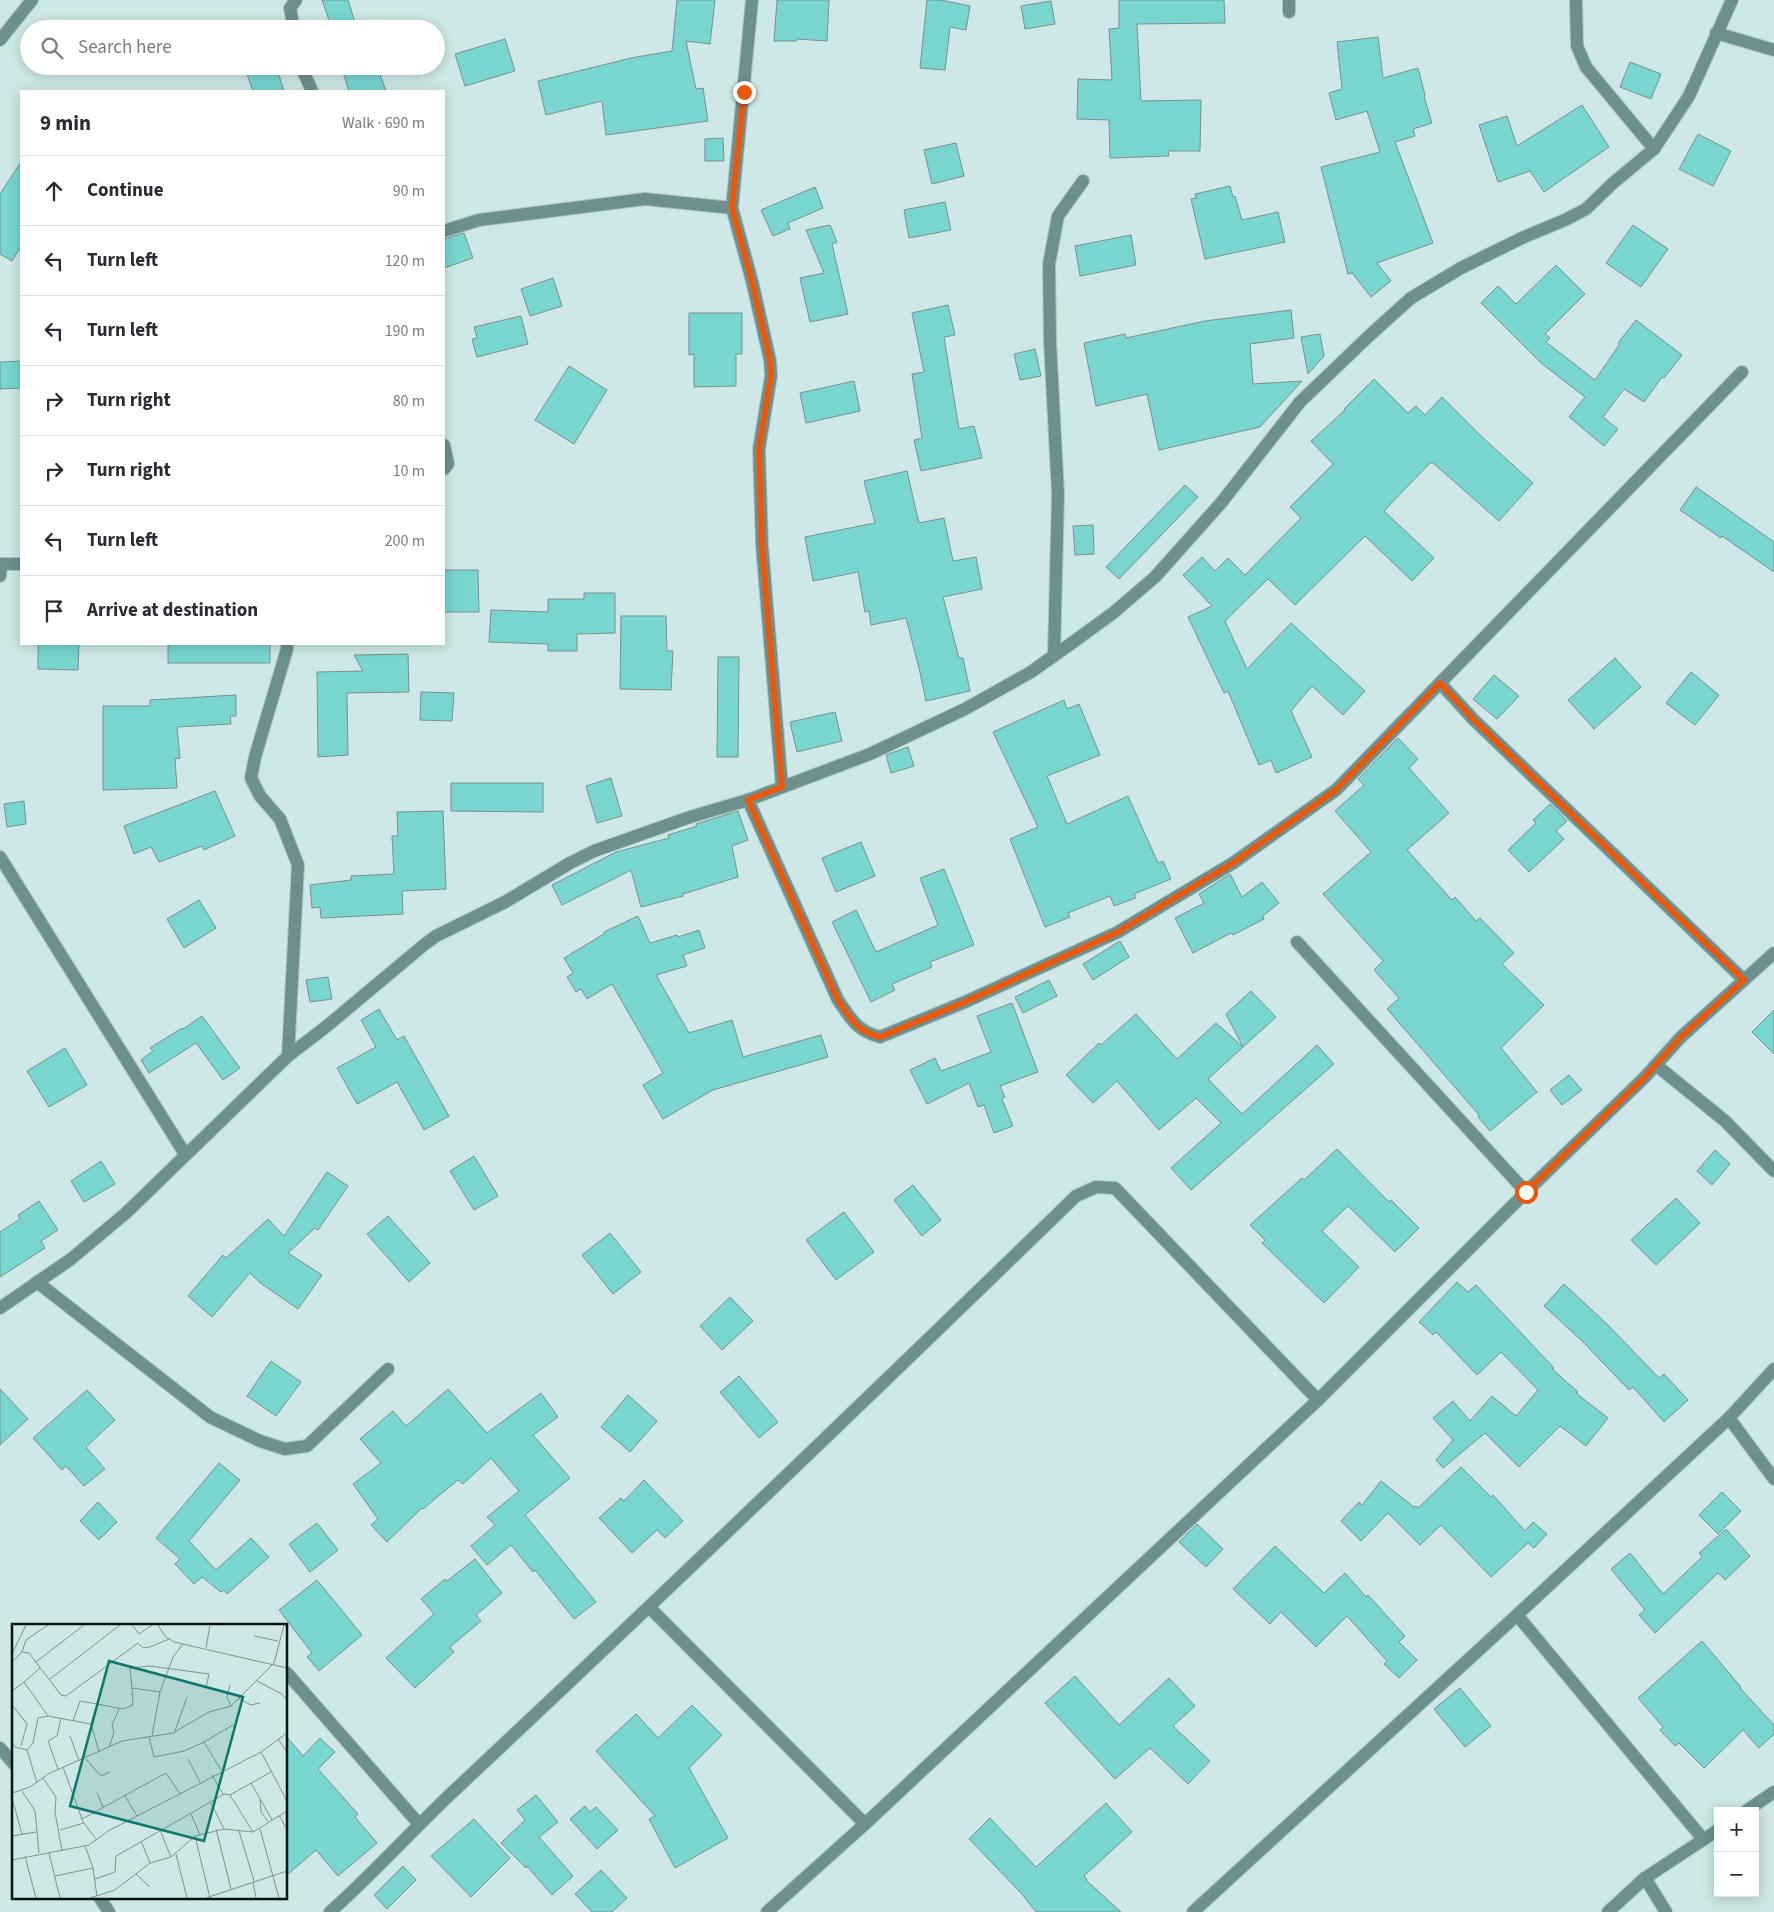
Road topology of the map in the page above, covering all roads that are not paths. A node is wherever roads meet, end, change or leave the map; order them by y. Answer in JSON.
{"nodes":[{"id":1,"x":32,"y":0,"type":"edge"},
{"id":2,"x":296,"y":0,"type":"edge"},
{"id":3,"x":752,"y":0,"type":"edge"},
{"id":4,"x":1576,"y":0,"type":"edge"},
{"id":5,"x":1732,"y":0,"type":"edge"},
{"id":6,"x":292,"y":20,"type":"edge"},
{"id":7,"x":1716,"y":33,"type":"junction"},
{"id":8,"x":0,"y":40,"type":"edge"},
{"id":9,"x":1774,"y":50,"type":"edge"},
{"id":10,"x":305,"y":75,"type":"edge"},
{"id":11,"x":312,"y":90,"type":"edge"},
{"id":12,"x":1654,"y":149,"type":"junction"},
{"id":13,"x":1083,"y":181,"type":"dead end"},
{"id":14,"x":732,"y":208,"type":"junction"},
{"id":15,"x":445,"y":231,"type":"edge"},
{"id":16,"x":1742,"y":372,"type":"dead end"},
{"id":17,"x":445,"y":449,"type":"edge"},
{"id":18,"x":445,"y":468,"type":"edge"},
{"id":19,"x":0,"y":564,"type":"edge"},
{"id":20,"x":20,"y":564,"type":"edge"},
{"id":21,"x":0,"y":576,"type":"edge"},
{"id":22,"x":287,"y":645,"type":"edge"},
{"id":23,"x":1054,"y":655,"type":"junction"},
{"id":24,"x":1440,"y":683,"type":"junction"},
{"id":25,"x":782,"y":787,"type":"junction"},
{"id":26,"x":748,"y":800,"type":"junction"},
{"id":27,"x":0,"y":857,"type":"edge"},
{"id":28,"x":1297,"y":942,"type":"dead end"},
{"id":29,"x":1774,"y":953,"type":"edge"},
{"id":30,"x":1744,"y":980,"type":"junction"},
{"id":31,"x":288,"y":1056,"type":"junction"},
{"id":32,"x":1656,"y":1065,"type":"junction"},
{"id":33,"x":185,"y":1154,"type":"junction"},
{"id":34,"x":1774,"y":1171,"type":"edge"},
{"id":35,"x":1526,"y":1192,"type":"junction"},
{"id":36,"x":38,"y":1282,"type":"junction"},
{"id":37,"x":0,"y":1308,"type":"edge"},
{"id":38,"x":1774,"y":1369,"type":"edge"},
{"id":39,"x":388,"y":1370,"type":"dead end"},
{"id":40,"x":1318,"y":1400,"type":"junction"},
{"id":41,"x":1729,"y":1418,"type":"junction"},
{"id":42,"x":1774,"y":1479,"type":"edge"},
{"id":43,"x":650,"y":1608,"type":"junction"},
{"id":44,"x":1517,"y":1615,"type":"junction"},
{"id":45,"x":288,"y":1673,"type":"edge"},
{"id":46,"x":0,"y":1748,"type":"edge"},
{"id":47,"x":12,"y":1762,"type":"edge"},
{"id":48,"x":1774,"y":1792,"type":"edge"},
{"id":49,"x":1752,"y":1807,"type":"edge"},
{"id":50,"x":419,"y":1824,"type":"junction"},
{"id":51,"x":865,"y":1824,"type":"junction"},
{"id":52,"x":1714,"y":1832,"type":"edge"},
{"id":53,"x":1703,"y":1839,"type":"junction"},
{"id":54,"x":1645,"y":1878,"type":"junction"},
{"id":55,"x":101,"y":1900,"type":"edge"},
{"id":56,"x":1195,"y":1911,"type":"edge"},
{"id":57,"x":109,"y":1912,"type":"edge"},
{"id":58,"x":330,"y":1912,"type":"edge"},
{"id":59,"x":767,"y":1912,"type":"edge"},
{"id":60,"x":1608,"y":1912,"type":"edge"},
{"id":61,"x":1666,"y":1912,"type":"edge"}],
"edges":[{"from":1,"to":8,"type":"street"},
{"from":2,"to":6,"type":"street"},
{"from":3,"to":14,"type":"street"},
{"from":4,"to":12,"type":"street"},
{"from":5,"to":7,"type":"street"},
{"from":7,"to":9,"type":"street"},
{"from":7,"to":12,"type":"street"},
{"from":10,"to":11,"type":"street"},
{"from":12,"to":23,"type":"street"},
{"from":13,"to":23,"type":"street"},
{"from":14,"to":15,"type":"street"},
{"from":14,"to":25,"type":"street"},
{"from":16,"to":24,"type":"street"},
{"from":17,"to":18,"type":"street"},
{"from":19,"to":20,"type":"street"},
{"from":19,"to":21,"type":"street"},
{"from":22,"to":31,"type":"street"},
{"from":23,"to":25,"type":"street"},
{"from":24,"to":26,"type":"street"},
{"from":24,"to":30,"type":"street"},
{"from":25,"to":26,"type":"street"},
{"from":26,"to":31,"type":"street"},
{"from":27,"to":33,"type":"street"},
{"from":28,"to":35,"type":"street"},
{"from":29,"to":30,"type":"street"},
{"from":30,"to":32,"type":"street"},
{"from":31,"to":33,"type":"street"},
{"from":32,"to":34,"type":"street"},
{"from":32,"to":35,"type":"street"},
{"from":33,"to":36,"type":"street"},
{"from":35,"to":40,"type":"street"},
{"from":36,"to":37,"type":"street"},
{"from":36,"to":39,"type":"street"},
{"from":38,"to":41,"type":"street"},
{"from":40,"to":43,"type":"street"},
{"from":40,"to":51,"type":"street"},
{"from":41,"to":42,"type":"street"},
{"from":41,"to":44,"type":"street"},
{"from":43,"to":50,"type":"street"},
{"from":43,"to":51,"type":"street"},
{"from":44,"to":53,"type":"street"},
{"from":44,"to":56,"type":"street"},
{"from":45,"to":50,"type":"street"},
{"from":46,"to":47,"type":"street"},
{"from":48,"to":49,"type":"street"},
{"from":50,"to":58,"type":"street"},
{"from":51,"to":59,"type":"street"},
{"from":52,"to":53,"type":"street"},
{"from":53,"to":54,"type":"street"},
{"from":54,"to":60,"type":"street"},
{"from":54,"to":61,"type":"street"},
{"from":55,"to":57,"type":"street"}]}
